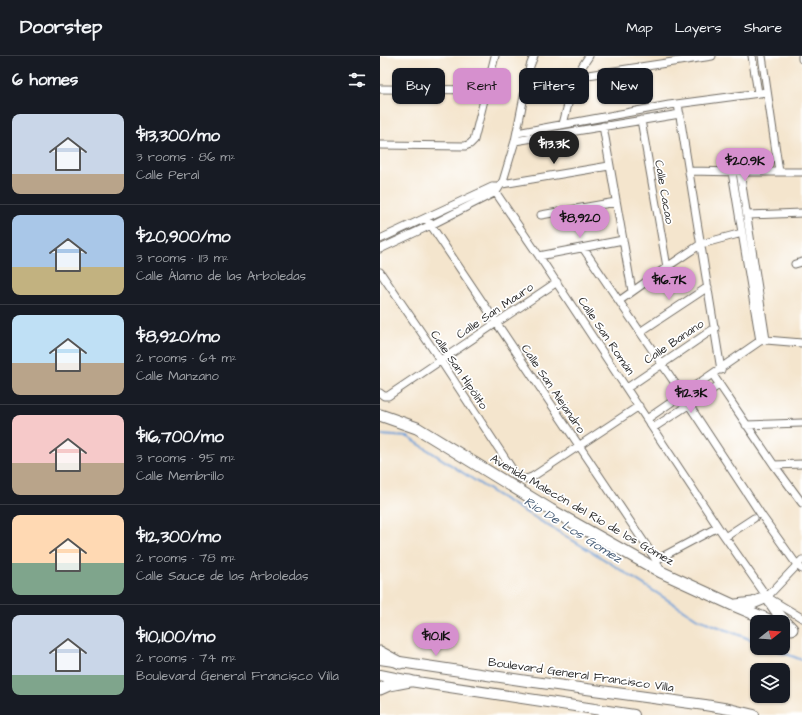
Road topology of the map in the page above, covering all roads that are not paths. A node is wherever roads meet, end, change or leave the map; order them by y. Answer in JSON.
{"nodes":[{"id":1,"x":495,"y":56,"type":"edge"},
{"id":2,"x":534,"y":56,"type":"edge"},
{"id":3,"x":589,"y":56,"type":"edge"},
{"id":4,"x":712,"y":56,"type":"edge"},
{"id":5,"x":752,"y":56,"type":"edge"},
{"id":6,"x":762,"y":56,"type":"edge"},
{"id":7,"x":674,"y":59,"type":"edge"},
{"id":8,"x":492,"y":68,"type":"edge"},
{"id":9,"x":580,"y":68,"type":"edge"},
{"id":10,"x":589,"y":74,"type":"edge"},
{"id":11,"x":380,"y":88,"type":"edge"},
{"id":12,"x":453,"y":89,"type":"edge"},
{"id":13,"x":767,"y":92,"type":"junction"},
{"id":14,"x":758,"y":93,"type":"junction"},
{"id":15,"x":483,"y":104,"type":"edge"},
{"id":16,"x":568,"y":104,"type":"edge"},
{"id":17,"x":678,"y":104,"type":"junction"},
{"id":18,"x":680,"y":114,"type":"junction"},
{"id":19,"x":640,"y":120,"type":"junction"},
{"id":20,"x":563,"y":124,"type":"junction"},
{"id":21,"x":603,"y":126,"type":"junction"},
{"id":22,"x":517,"y":133,"type":"junction"},
{"id":23,"x":515,"y":141,"type":"junction"},
{"id":24,"x":380,"y":146,"type":"edge"},
{"id":25,"x":609,"y":166,"type":"junction"},
{"id":26,"x":689,"y":171,"type":"junction"},
{"id":27,"x":732,"y":172,"type":"junction"},
{"id":28,"x":740,"y":172,"type":"junction"},
{"id":29,"x":779,"y":172,"type":"junction"},
{"id":30,"x":802,"y":172,"type":"edge"},
{"id":31,"x":497,"y":187,"type":"junction"},
{"id":32,"x":616,"y":202,"type":"junction"},
{"id":33,"x":802,"y":213,"type":"edge"},
{"id":34,"x":541,"y":215,"type":"dead end"},
{"id":35,"x":747,"y":215,"type":"junction"},
{"id":36,"x":426,"y":218,"type":"junction"},
{"id":37,"x":431,"y":225,"type":"junction"},
{"id":38,"x":742,"y":233,"type":"junction"},
{"id":39,"x":380,"y":240,"type":"edge"},
{"id":40,"x":623,"y":240,"type":"junction"},
{"id":41,"x":701,"y":244,"type":"junction"},
{"id":42,"x":583,"y":248,"type":"junction"},
{"id":43,"x":380,"y":249,"type":"edge"},
{"id":44,"x":539,"y":256,"type":"junction"},
{"id":45,"x":666,"y":267,"type":"junction"},
{"id":46,"x":380,"y":272,"type":"edge"},
{"id":47,"x":557,"y":282,"type":"junction"},
{"id":48,"x":708,"y":287,"type":"junction"},
{"id":49,"x":632,"y":291,"type":"junction"},
{"id":50,"x":619,"y":301,"type":"junction"},
{"id":51,"x":496,"y":323,"type":"junction"},
{"id":52,"x":715,"y":328,"type":"junction"},
{"id":53,"x":640,"y":332,"type":"junction"},
{"id":54,"x":763,"y":341,"type":"junction"},
{"id":55,"x":802,"y":343,"type":"edge"},
{"id":56,"x":441,"y":361,"type":"junction"},
{"id":57,"x":661,"y":364,"type":"junction"},
{"id":58,"x":721,"y":370,"type":"junction"},
{"id":59,"x":713,"y":375,"type":"junction"},
{"id":60,"x":719,"y":385,"type":"junction"},
{"id":61,"x":627,"y":388,"type":"junction"},
{"id":62,"x":382,"y":394,"type":"edge"},
{"id":63,"x":683,"y":395,"type":"junction"},
{"id":64,"x":689,"y":405,"type":"junction"},
{"id":65,"x":639,"y":406,"type":"junction"},
{"id":66,"x":380,"y":415,"type":"edge"},
{"id":67,"x":647,"y":419,"type":"junction"},
{"id":68,"x":802,"y":423,"type":"edge"},
{"id":69,"x":746,"y":425,"type":"junction"},
{"id":70,"x":653,"y":428,"type":"junction"},
{"id":71,"x":579,"y":447,"type":"junction"},
{"id":72,"x":802,"y":464,"type":"edge"},
{"id":73,"x":774,"y":466,"type":"junction"},
{"id":74,"x":802,"y":503,"type":"edge"},
{"id":75,"x":754,"y":518,"type":"dead end"},
{"id":76,"x":718,"y":527,"type":"junction"},
{"id":77,"x":725,"y":537,"type":"junction"},
{"id":78,"x":656,"y":560,"type":"junction"},
{"id":79,"x":800,"y":565,"type":"edge"},
{"id":80,"x":661,"y":572,"type":"junction"},
{"id":81,"x":768,"y":597,"type":"junction"},
{"id":82,"x":732,"y":606,"type":"junction"},
{"id":83,"x":756,"y":615,"type":"edge"},
{"id":84,"x":802,"y":618,"type":"edge"},
{"id":85,"x":792,"y":630,"type":"edge"},
{"id":86,"x":380,"y":652,"type":"edge"},
{"id":87,"x":380,"y":659,"type":"edge"},
{"id":88,"x":400,"y":663,"type":"junction"},
{"id":89,"x":380,"y":675,"type":"edge"},
{"id":90,"x":410,"y":681,"type":"junction"},
{"id":91,"x":380,"y":689,"type":"edge"},
{"id":92,"x":634,"y":715,"type":"edge"},
{"id":93,"x":754,"y":715,"type":"edge"}],
"edges":[{"from":1,"to":8,"type":"street"},
{"from":2,"to":22,"type":"street"},
{"from":3,"to":9,"type":"street"},
{"from":4,"to":7,"type":"street"},
{"from":5,"to":14,"type":"street"},
{"from":6,"to":13,"type":"street"},
{"from":7,"to":10,"type":"street"},
{"from":11,"to":12,"type":"street"},
{"from":13,"to":14,"type":"street"},
{"from":13,"to":29,"type":"street"},
{"from":14,"to":17,"type":"street"},
{"from":15,"to":24,"type":"street"},
{"from":16,"to":20,"type":"street"},
{"from":17,"to":18,"type":"street"},
{"from":17,"to":20,"type":"street"},
{"from":18,"to":19,"type":"street"},
{"from":18,"to":26,"type":"street"},
{"from":19,"to":21,"type":"street"},
{"from":19,"to":45,"type":"street","name":"Calle Cacao"},
{"from":20,"to":22,"type":"street"},
{"from":21,"to":23,"type":"street"},
{"from":21,"to":25,"type":"street"},
{"from":22,"to":23,"type":"street"},
{"from":23,"to":31,"type":"street"},
{"from":25,"to":31,"type":"street"},
{"from":25,"to":32,"type":"street"},
{"from":26,"to":27,"type":"street"},
{"from":26,"to":41,"type":"street"},
{"from":27,"to":28,"type":"street"},
{"from":27,"to":38,"type":"street"},
{"from":28,"to":29,"type":"street"},
{"from":28,"to":35,"type":"street"},
{"from":29,"to":30,"type":"street"},
{"from":31,"to":36,"type":"street"},
{"from":31,"to":37,"type":"street"},
{"from":31,"to":44,"type":"street","name":"Calle San Román"},
{"from":32,"to":34,"type":"street"},
{"from":32,"to":40,"type":"street"},
{"from":33,"to":35,"type":"street"},
{"from":35,"to":54,"type":"street"},
{"from":36,"to":37,"type":"street","name":"Calle San Alejandro"},
{"from":36,"to":39,"type":"street"},
{"from":37,"to":43,"type":"street"},
{"from":37,"to":51,"type":"street","name":"Calle San Alejandro"},
{"from":38,"to":41,"type":"street"},
{"from":38,"to":54,"type":"street"},
{"from":40,"to":42,"type":"street"},
{"from":40,"to":49,"type":"street"},
{"from":41,"to":45,"type":"street"},
{"from":41,"to":48,"type":"street"},
{"from":42,"to":44,"type":"street"},
{"from":42,"to":50,"type":"street"},
{"from":44,"to":47,"type":"street","name":"Calle San Román"},
{"from":45,"to":49,"type":"street"},
{"from":46,"to":56,"type":"street","name":"Calle San Hipólito"},
{"from":47,"to":51,"type":"street","name":"Calle San Mauro"},
{"from":47,"to":61,"type":"street","name":"Calle San Román"},
{"from":48,"to":52,"type":"street"},
{"from":48,"to":53,"type":"street"},
{"from":49,"to":50,"type":"street"},
{"from":50,"to":53,"type":"street"},
{"from":51,"to":56,"type":"street","name":"Calle San Mauro"},
{"from":51,"to":71,"type":"street","name":"Calle San Alejandro"},
{"from":52,"to":57,"type":"street","name":"Calle Banano"},
{"from":52,"to":58,"type":"street"},
{"from":53,"to":57,"type":"street"},
{"from":54,"to":55,"type":"street"},
{"from":54,"to":58,"type":"street"},
{"from":56,"to":62,"type":"street","name":"Calle San Mauro"},
{"from":56,"to":71,"type":"street","name":"Calle San Hipólito"},
{"from":57,"to":61,"type":"street","name":"Calle Banano"},
{"from":57,"to":63,"type":"street"},
{"from":58,"to":59,"type":"street"},
{"from":59,"to":60,"type":"street"},
{"from":59,"to":63,"type":"street"},
{"from":60,"to":64,"type":"street"},
{"from":60,"to":69,"type":"street"},
{"from":61,"to":65,"type":"street","name":"Calle San Román"},
{"from":63,"to":67,"type":"street"},
{"from":64,"to":70,"type":"street"},
{"from":64,"to":79,"type":"street"},
{"from":65,"to":67,"type":"street","name":"Calle San Román"},
{"from":65,"to":71,"type":"street"},
{"from":66,"to":80,"type":"main road","name":"Avenida Malecón del Río de los Gómez"},
{"from":67,"to":70,"type":"street","name":"Calle San Román"},
{"from":68,"to":69,"type":"street"},
{"from":69,"to":73,"type":"street"},
{"from":70,"to":76,"type":"street","name":"Calle San Román"},
{"from":71,"to":78,"type":"street","name":"Calle San Alejandro"},
{"from":72,"to":73,"type":"street"},
{"from":73,"to":74,"type":"street"},
{"from":75,"to":77,"type":"street"},
{"from":76,"to":77,"type":"street","name":"Calle San Román"},
{"from":76,"to":78,"type":"street"},
{"from":77,"to":81,"type":"street","name":"Calle San Román"},
{"from":78,"to":80,"type":"street","name":"Calle San Alejandro"},
{"from":79,"to":81,"type":"street"},
{"from":80,"to":82,"type":"main road","name":"Avenida Malecón del Río de los Gómez"},
{"from":81,"to":82,"type":"main road"},
{"from":81,"to":84,"type":"street"},
{"from":81,"to":85,"type":"main road"},
{"from":82,"to":83,"type":"main road","name":"Avenida Malecón del Río de los Gómez"},
{"from":86,"to":88,"type":"main road"},
{"from":87,"to":88,"type":"main road","name":"Boulevard General Francisco Villa"},
{"from":88,"to":93,"type":"main road","name":"Boulevard General Francisco Villa"},
{"from":89,"to":90,"type":"main road"},
{"from":90,"to":91,"type":"main road"},
{"from":90,"to":92,"type":"main road"}]}
